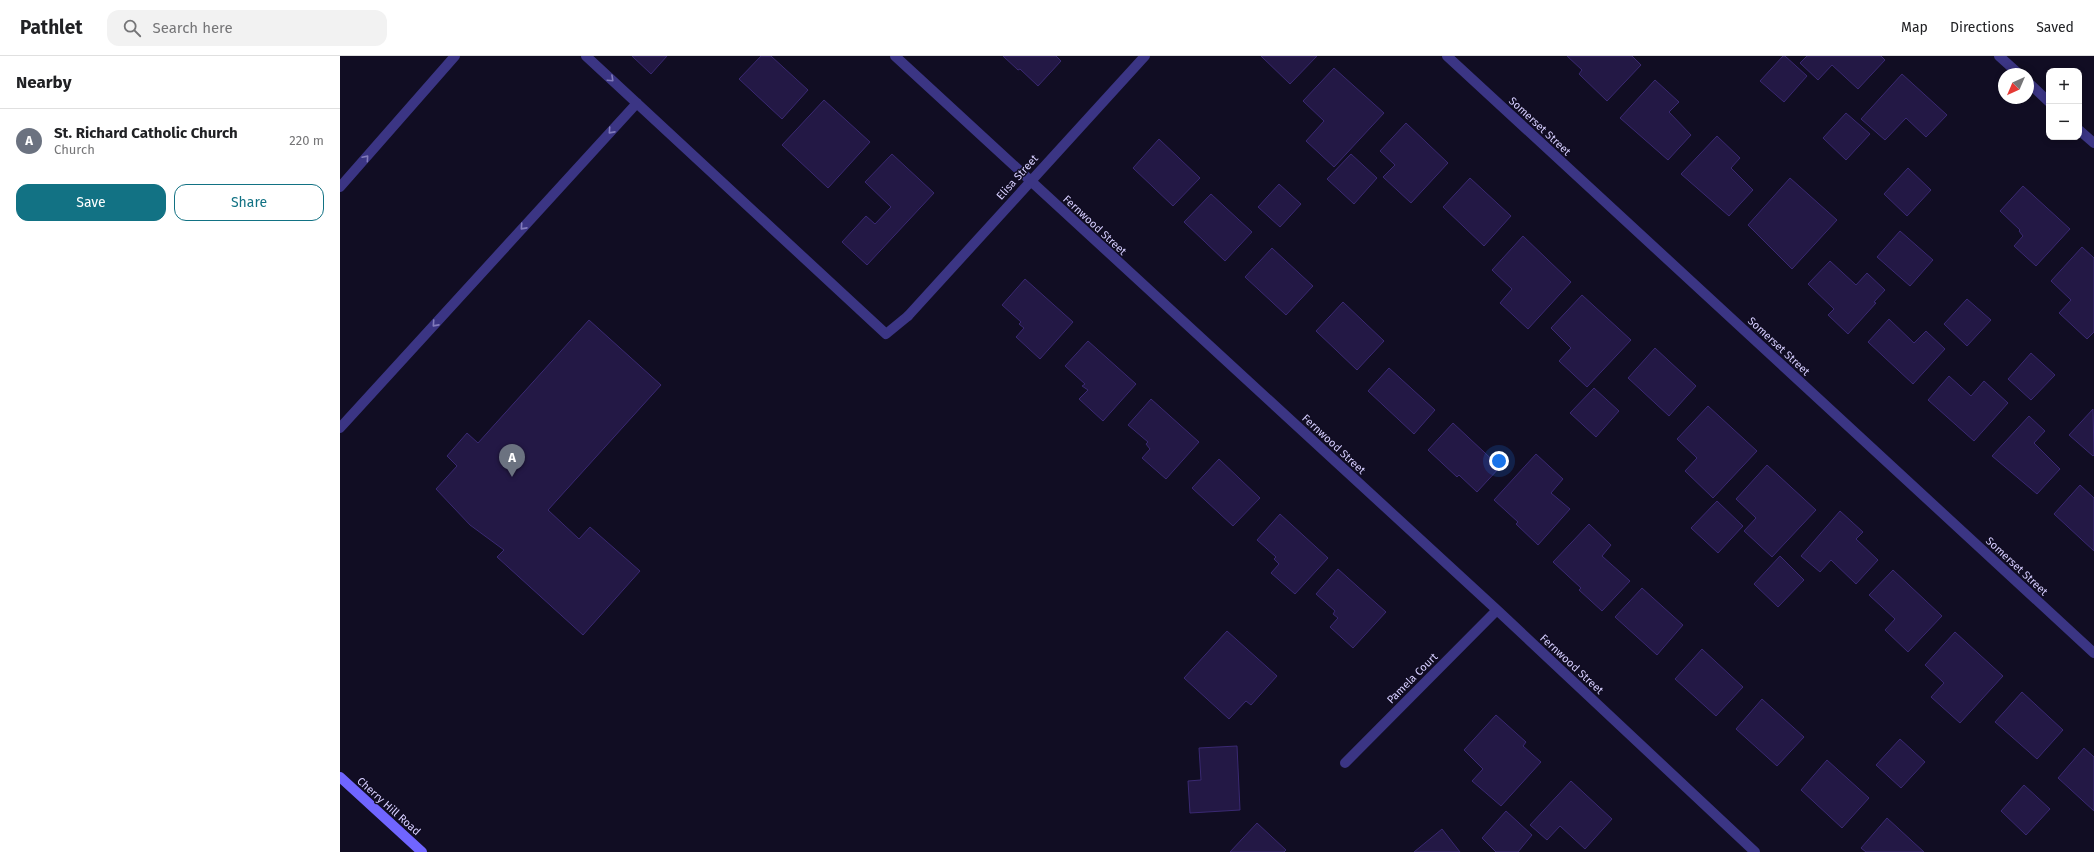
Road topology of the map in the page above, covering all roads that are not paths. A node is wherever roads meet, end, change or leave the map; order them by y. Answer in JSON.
{"nodes":[{"id":1,"x":455,"y":56,"type":"edge"},
{"id":2,"x":586,"y":56,"type":"edge"},
{"id":3,"x":895,"y":56,"type":"edge"},
{"id":4,"x":1145,"y":56,"type":"edge"},
{"id":5,"x":1447,"y":56,"type":"edge"},
{"id":6,"x":1999,"y":56,"type":"edge"},
{"id":7,"x":2012,"y":68,"type":"edge"},
{"id":8,"x":2034,"y":88,"type":"edge"},
{"id":9,"x":2046,"y":99,"type":"edge"},
{"id":10,"x":637,"y":103,"type":"junction"},
{"id":11,"x":2082,"y":133,"type":"edge"},
{"id":12,"x":2094,"y":143,"type":"edge"},
{"id":13,"x":1030,"y":181,"type":"junction"},
{"id":14,"x":340,"y":187,"type":"edge"},
{"id":15,"x":340,"y":428,"type":"edge"},
{"id":16,"x":1496,"y":610,"type":"junction"},
{"id":17,"x":2094,"y":653,"type":"edge"},
{"id":18,"x":1345,"y":763,"type":"dead end"},
{"id":19,"x":340,"y":777,"type":"edge"},
{"id":20,"x":422,"y":852,"type":"edge"},
{"id":21,"x":1754,"y":852,"type":"edge"}],
"edges":[{"from":14,"to":1,"type":"street","one_way":true},
{"from":2,"to":10,"type":"street","one_way":true},
{"from":3,"to":13,"type":"street","name":"Fernwood Street"},
{"from":4,"to":13,"type":"street","name":"Elisa Street"},
{"from":5,"to":17,"type":"street","name":"Somerset Street"},
{"from":6,"to":7,"type":"street"},
{"from":8,"to":9,"type":"street"},
{"from":10,"to":13,"type":"street","name":"Elisa Street"},
{"from":10,"to":15,"type":"street","one_way":true},
{"from":11,"to":12,"type":"street"},
{"from":13,"to":16,"type":"street","name":"Fernwood Street"},
{"from":16,"to":18,"type":"street","name":"Pamela Court"},
{"from":16,"to":21,"type":"street","name":"Fernwood Street"},
{"from":19,"to":20,"type":"main road","name":"Cherry Hill Road"}]}
